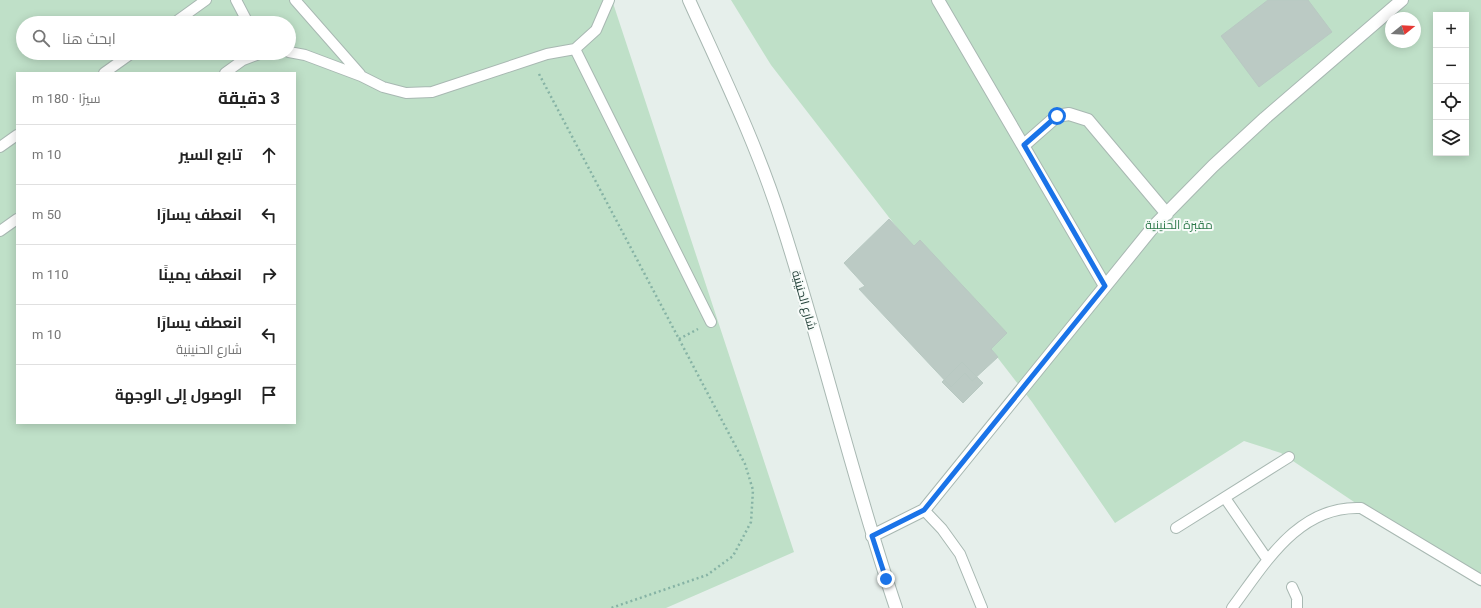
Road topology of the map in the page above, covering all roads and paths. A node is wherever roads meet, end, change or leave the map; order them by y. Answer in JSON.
{"nodes":[{"id":1,"x":206,"y":0,"type":"edge"},
{"id":2,"x":236,"y":0,"type":"edge"},
{"id":3,"x":295,"y":0,"type":"edge"},
{"id":4,"x":609,"y":0,"type":"edge"},
{"id":5,"x":689,"y":0,"type":"edge"},
{"id":6,"x":938,"y":0,"type":"edge"},
{"id":7,"x":1402,"y":0,"type":"edge"},
{"id":8,"x":184,"y":16,"type":"edge"},
{"id":9,"x":244,"y":16,"type":"edge"},
{"id":10,"x":575,"y":49,"type":"junction"},
{"id":11,"x":296,"y":53,"type":"edge"},
{"id":12,"x":531,"y":59,"type":"junction"},
{"id":13,"x":122,"y":60,"type":"edge"},
{"id":14,"x":243,"y":60,"type":"edge"},
{"id":15,"x":105,"y":72,"type":"edge"},
{"id":16,"x":226,"y":72,"type":"edge"},
{"id":17,"x":361,"y":76,"type":"junction"},
{"id":18,"x":16,"y":136,"type":"edge"},
{"id":19,"x":1024,"y":145,"type":"junction"},
{"id":20,"x":0,"y":147,"type":"edge"},
{"id":21,"x":1167,"y":214,"type":"junction"},
{"id":22,"x":16,"y":220,"type":"edge"},
{"id":23,"x":0,"y":231,"type":"edge"},
{"id":24,"x":1105,"y":286,"type":"junction"},
{"id":25,"x":711,"y":322,"type":"joint"},
{"id":26,"x":679,"y":339,"type":"junction"},
{"id":27,"x":1290,"y":457,"type":"dead end"},
{"id":28,"x":1225,"y":498,"type":"junction"},
{"id":29,"x":924,"y":510,"type":"junction"},
{"id":30,"x":1176,"y":528,"type":"dead end"},
{"id":31,"x":872,"y":536,"type":"junction"},
{"id":32,"x":1267,"y":559,"type":"junction"},
{"id":33,"x":1481,"y":580,"type":"edge"},
{"id":34,"x":1292,"y":587,"type":"dead end"},
{"id":35,"x":611,"y":608,"type":"edge"},
{"id":36,"x":896,"y":608,"type":"edge"},
{"id":37,"x":982,"y":608,"type":"edge"},
{"id":38,"x":1232,"y":608,"type":"edge"},
{"id":39,"x":1297,"y":608,"type":"edge"}],
"edges":[{"from":1,"to":8,"type":"lane"},
{"from":2,"to":9,"type":"lane"},
{"from":3,"to":17,"type":"lane"},
{"from":4,"to":10,"type":"lane"},
{"from":5,"to":31,"type":"street","name":"شارع الحنينية"},
{"from":6,"to":19,"type":"street"},
{"from":7,"to":21,"type":"street"},
{"from":10,"to":12,"type":"lane"},
{"from":10,"to":25,"type":"lane"},
{"from":11,"to":17,"type":"lane"},
{"from":12,"to":17,"type":"lane"},
{"from":12,"to":26,"type":"path"},
{"from":13,"to":15,"type":"lane"},
{"from":14,"to":16,"type":"lane"},
{"from":18,"to":20,"type":"lane"},
{"from":19,"to":21,"type":"street"},
{"from":19,"to":24,"type":"street"},
{"from":21,"to":24,"type":"street"},
{"from":22,"to":23,"type":"lane"},
{"from":24,"to":29,"type":"street"},
{"from":25,"to":26,"type":"path"},
{"from":26,"to":35,"type":"path"},
{"from":27,"to":28,"type":"lane"},
{"from":28,"to":30,"type":"lane"},
{"from":28,"to":32,"type":"lane"},
{"from":29,"to":31,"type":"street"},
{"from":29,"to":37,"type":"lane"},
{"from":31,"to":36,"type":"street","name":"شارع الحنينية"},
{"from":32,"to":33,"type":"lane"},
{"from":32,"to":38,"type":"lane"},
{"from":34,"to":39,"type":"lane"}]}
